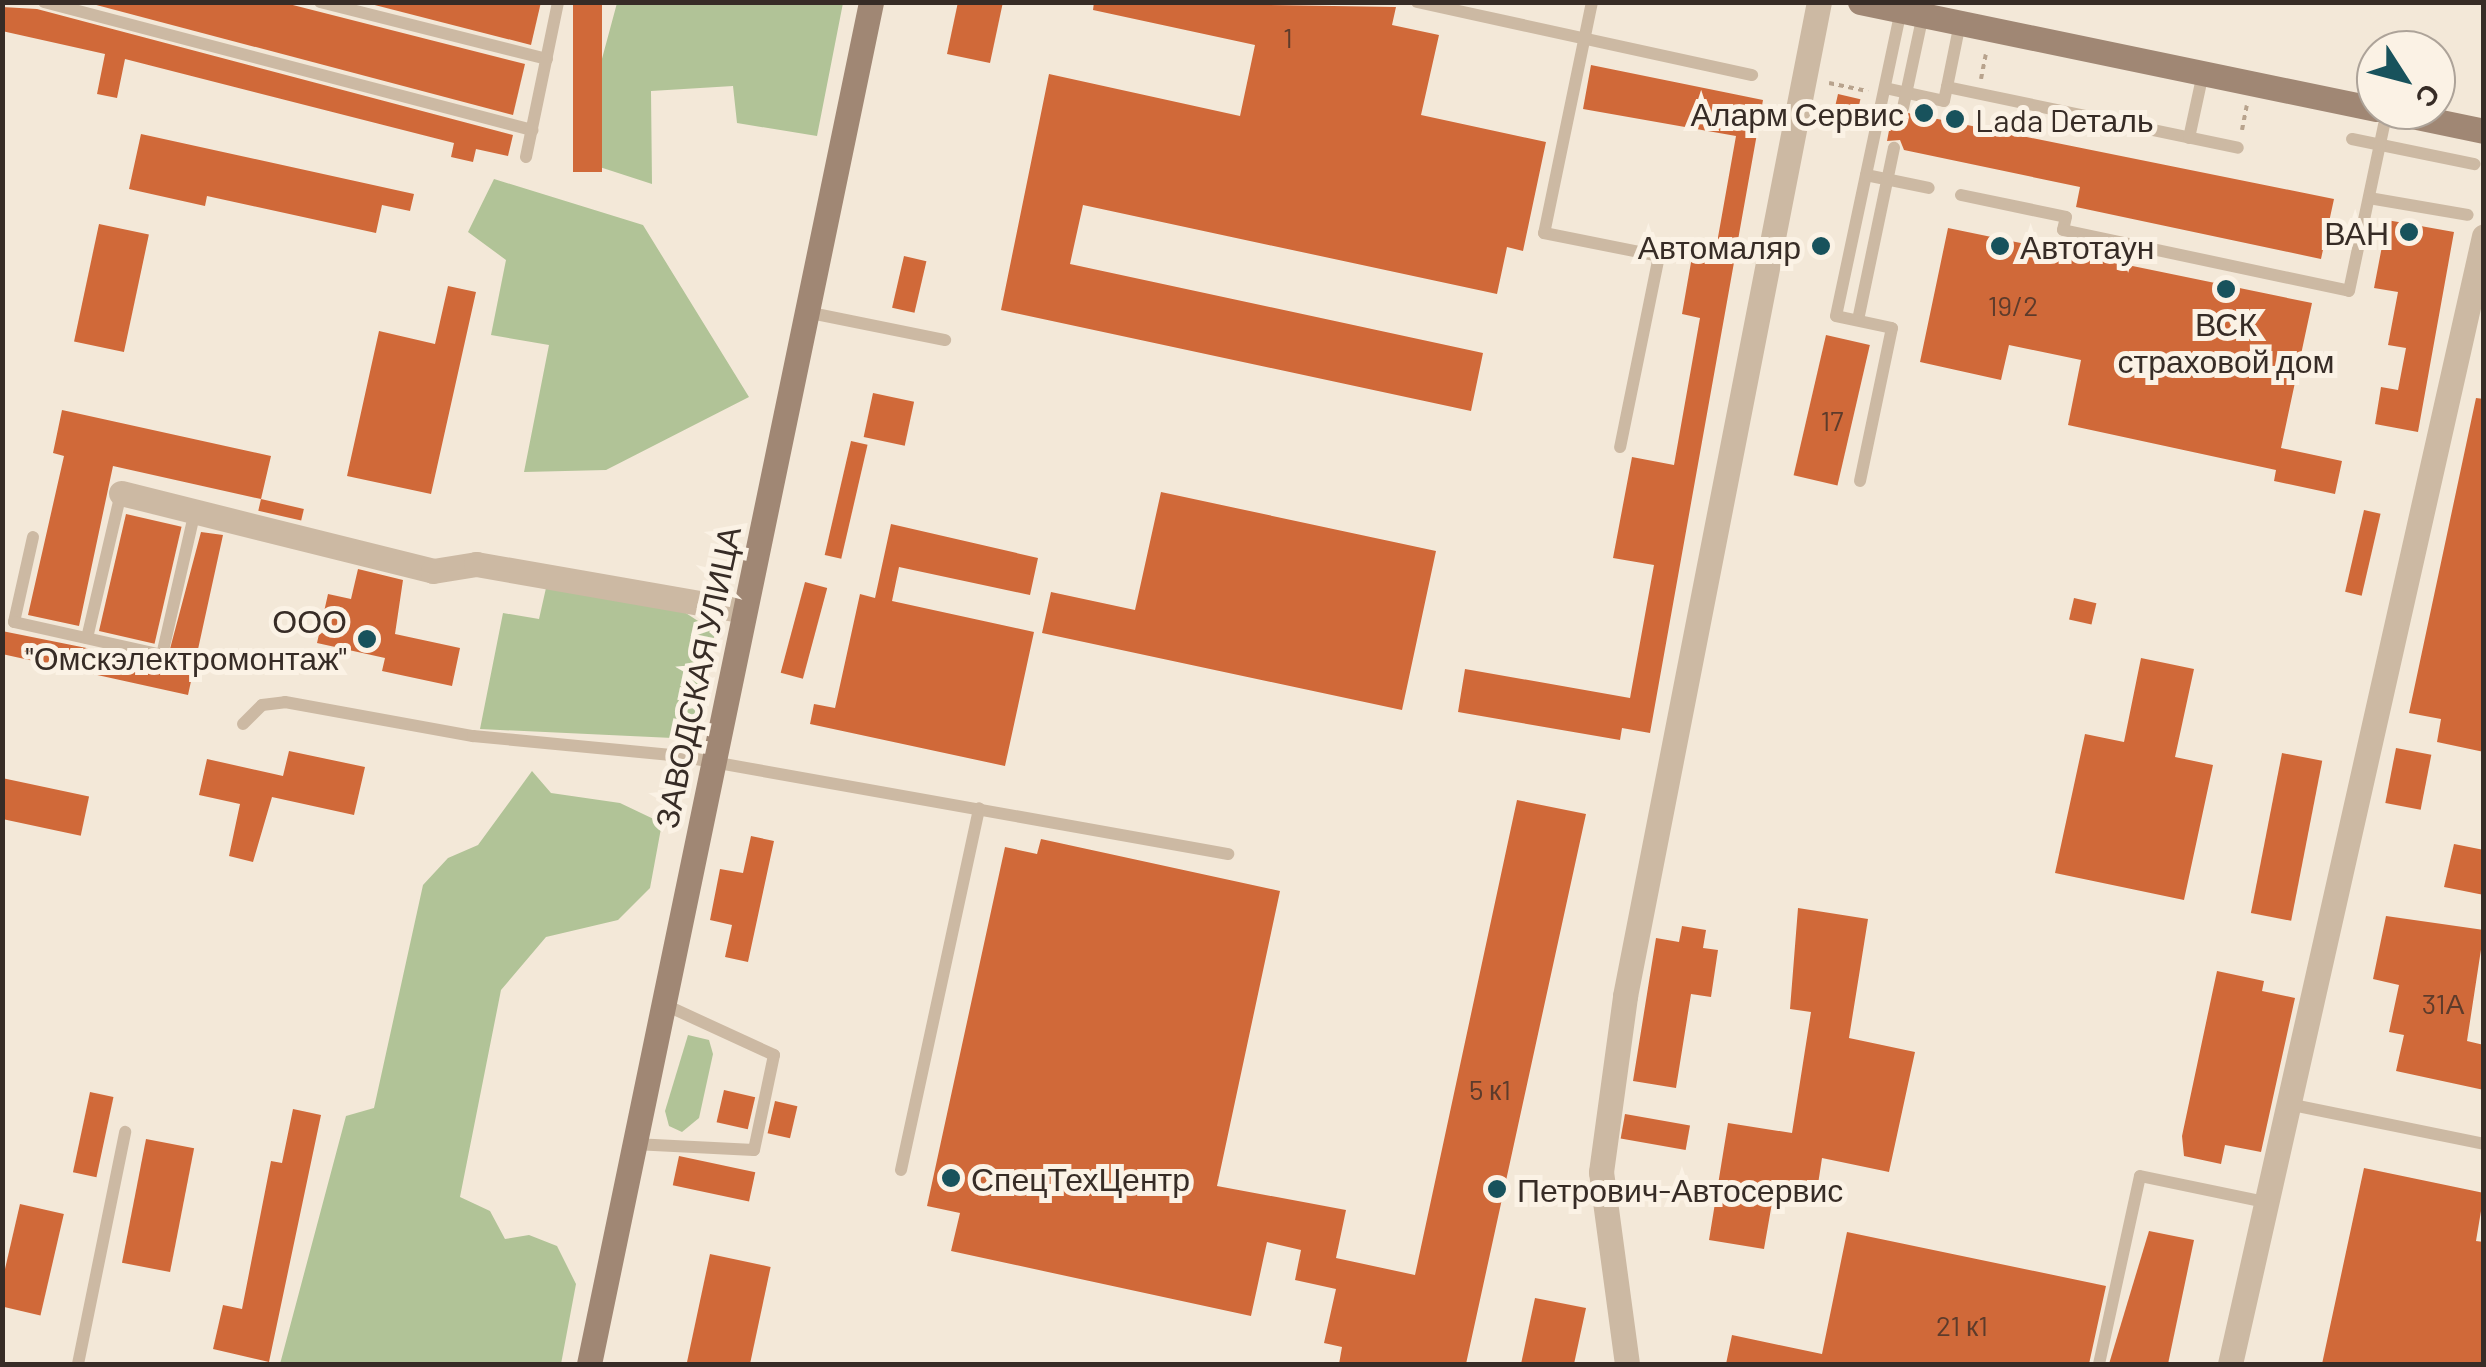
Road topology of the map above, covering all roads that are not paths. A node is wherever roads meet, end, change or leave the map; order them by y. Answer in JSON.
{"nodes":[{"id":1,"x":44,"y":2,"type":"edge"},
{"id":2,"x":320,"y":2,"type":"edge"},
{"id":3,"x":558,"y":2,"type":"edge"},
{"id":4,"x":871,"y":2,"type":"edge"},
{"id":5,"x":1417,"y":2,"type":"edge"},
{"id":6,"x":1592,"y":2,"type":"edge"},
{"id":7,"x":1819,"y":2,"type":"edge"},
{"id":8,"x":1860,"y":2,"type":"edge"},
{"id":9,"x":1912,"y":13,"type":"junction"},
{"id":10,"x":1960,"y":23,"type":"junction"},
{"id":11,"x":1584,"y":38,"type":"junction"},
{"id":12,"x":547,"y":59,"type":"junction"},
{"id":13,"x":2203,"y":73,"type":"junction"},
{"id":14,"x":1752,"y":74,"type":"dead end"},
{"id":15,"x":1947,"y":86,"type":"junction"},
{"id":16,"x":1884,"y":88,"type":"junction"},
{"id":17,"x":1906,"y":93,"type":"junction"},
{"id":18,"x":2356,"y":105,"type":"edge"},
{"id":19,"x":1903,"y":108,"type":"dead end"},
{"id":20,"x":2456,"y":125,"type":"edge"},
{"id":21,"x":532,"y":130,"type":"junction"},
{"id":22,"x":2381,"y":130,"type":"edge"},
{"id":23,"x":2484,"y":131,"type":"edge"},
{"id":24,"x":2189,"y":138,"type":"junction"},
{"id":25,"x":2352,"y":138,"type":"dead end"},
{"id":26,"x":2380,"y":144,"type":"junction"},
{"id":27,"x":1894,"y":148,"type":"dead end"},
{"id":28,"x":2238,"y":148,"type":"road end"},
{"id":29,"x":526,"y":157,"type":"dead end"},
{"id":30,"x":2474,"y":164,"type":"dead end"},
{"id":31,"x":1866,"y":174,"type":"junction"},
{"id":32,"x":1888,"y":179,"type":"junction"},
{"id":33,"x":1929,"y":188,"type":"dead end"},
{"id":34,"x":1962,"y":195,"type":"dead end"},
{"id":35,"x":2369,"y":198,"type":"junction"},
{"id":36,"x":2468,"y":215,"type":"dead end"},
{"id":37,"x":2484,"y":236,"type":"edge"},
{"id":38,"x":806,"y":312,"type":"junction"},
{"id":39,"x":1858,"y":320,"type":"junction"},
{"id":40,"x":945,"y":340,"type":"dead end"},
{"id":41,"x":1620,"y":447,"type":"dead end"},
{"id":42,"x":1860,"y":481,"type":"dead end"},
{"id":43,"x":120,"y":493,"type":"joint"},
{"id":44,"x":195,"y":510,"type":"junction"},
{"id":45,"x":32,"y":537,"type":"dead end"},
{"id":46,"x":744,"y":610,"type":"junction"},
{"id":47,"x":87,"y":638,"type":"junction"},
{"id":48,"x":243,"y":724,"type":"dead end"},
{"id":49,"x":712,"y":762,"type":"junction"},
{"id":50,"x":980,"y":808,"type":"junction"},
{"id":51,"x":1228,"y":854,"type":"dead end"},
{"id":52,"x":663,"y":1004,"type":"junction"},
{"id":53,"x":2285,"y":1104,"type":"junction"},
{"id":54,"x":125,"y":1132,"type":"dead end"},
{"id":55,"x":634,"y":1144,"type":"junction"},
{"id":56,"x":2484,"y":1144,"type":"edge"},
{"id":57,"x":901,"y":1170,"type":"dead end"},
{"id":58,"x":2264,"y":1202,"type":"junction"},
{"id":59,"x":78,"y":1364,"type":"edge"},
{"id":60,"x":589,"y":1364,"type":"edge"},
{"id":61,"x":1627,"y":1364,"type":"edge"},
{"id":62,"x":2100,"y":1364,"type":"edge"},
{"id":63,"x":2230,"y":1364,"type":"edge"}],
"edges":[{"from":1,"to":21,"type":"lane"},
{"from":2,"to":12,"type":"lane"},
{"from":3,"to":12,"type":"lane"},
{"from":4,"to":38,"type":"main road","name":"ЗАВОДСКАЯ УЛИЦА"},
{"from":5,"to":11,"type":"lane"},
{"from":6,"to":11,"type":"lane"},
{"from":7,"to":61,"type":"street"},
{"from":8,"to":9,"type":"main road"},
{"from":9,"to":10,"type":"main road"},
{"from":9,"to":16,"type":"lane"},
{"from":9,"to":17,"type":"lane"},
{"from":10,"to":13,"type":"main road"},
{"from":10,"to":15,"type":"lane"},
{"from":11,"to":14,"type":"lane"},
{"from":11,"to":41,"type":"lane"},
{"from":12,"to":21,"type":"lane"},
{"from":13,"to":18,"type":"main road"},
{"from":13,"to":24,"type":"lane"},
{"from":15,"to":17,"type":"lane"},
{"from":15,"to":24,"type":"lane"},
{"from":16,"to":17,"type":"lane"},
{"from":16,"to":31,"type":"lane"},
{"from":17,"to":19,"type":"lane"},
{"from":20,"to":23,"type":"main road"},
{"from":21,"to":29,"type":"lane"},
{"from":22,"to":26,"type":"lane"},
{"from":24,"to":28,"type":"lane"},
{"from":25,"to":26,"type":"lane"},
{"from":26,"to":30,"type":"lane"},
{"from":26,"to":35,"type":"lane"},
{"from":27,"to":32,"type":"lane"},
{"from":31,"to":32,"type":"lane"},
{"from":31,"to":39,"type":"lane"},
{"from":32,"to":33,"type":"lane"},
{"from":32,"to":39,"type":"lane"},
{"from":34,"to":35,"type":"lane"},
{"from":35,"to":36,"type":"lane"},
{"from":37,"to":53,"type":"street"},
{"from":38,"to":40,"type":"lane"},
{"from":38,"to":46,"type":"main road","name":"ЗАВОДСКАЯ УЛИЦА"},
{"from":39,"to":42,"type":"lane"},
{"from":43,"to":44,"type":"street"},
{"from":43,"to":47,"type":"lane"},
{"from":44,"to":46,"type":"street"},
{"from":44,"to":47,"type":"lane"},
{"from":45,"to":47,"type":"lane"},
{"from":46,"to":49,"type":"main road","name":"ЗАВОДСКАЯ УЛИЦА"},
{"from":48,"to":49,"type":"lane"},
{"from":49,"to":50,"type":"lane"},
{"from":49,"to":52,"type":"main road","name":"ЗАВОДСКАЯ УЛИЦА"},
{"from":50,"to":51,"type":"lane"},
{"from":50,"to":57,"type":"lane"},
{"from":52,"to":55,"type":"main road","name":"ЗАВОДСКАЯ УЛИЦА"},
{"from":52,"to":55,"type":"lane"},
{"from":53,"to":56,"type":"lane"},
{"from":53,"to":58,"type":"street"},
{"from":54,"to":59,"type":"lane"},
{"from":55,"to":60,"type":"main road","name":"ЗАВОДСКАЯ УЛИЦА"},
{"from":58,"to":62,"type":"lane"},
{"from":58,"to":63,"type":"street"}]}
